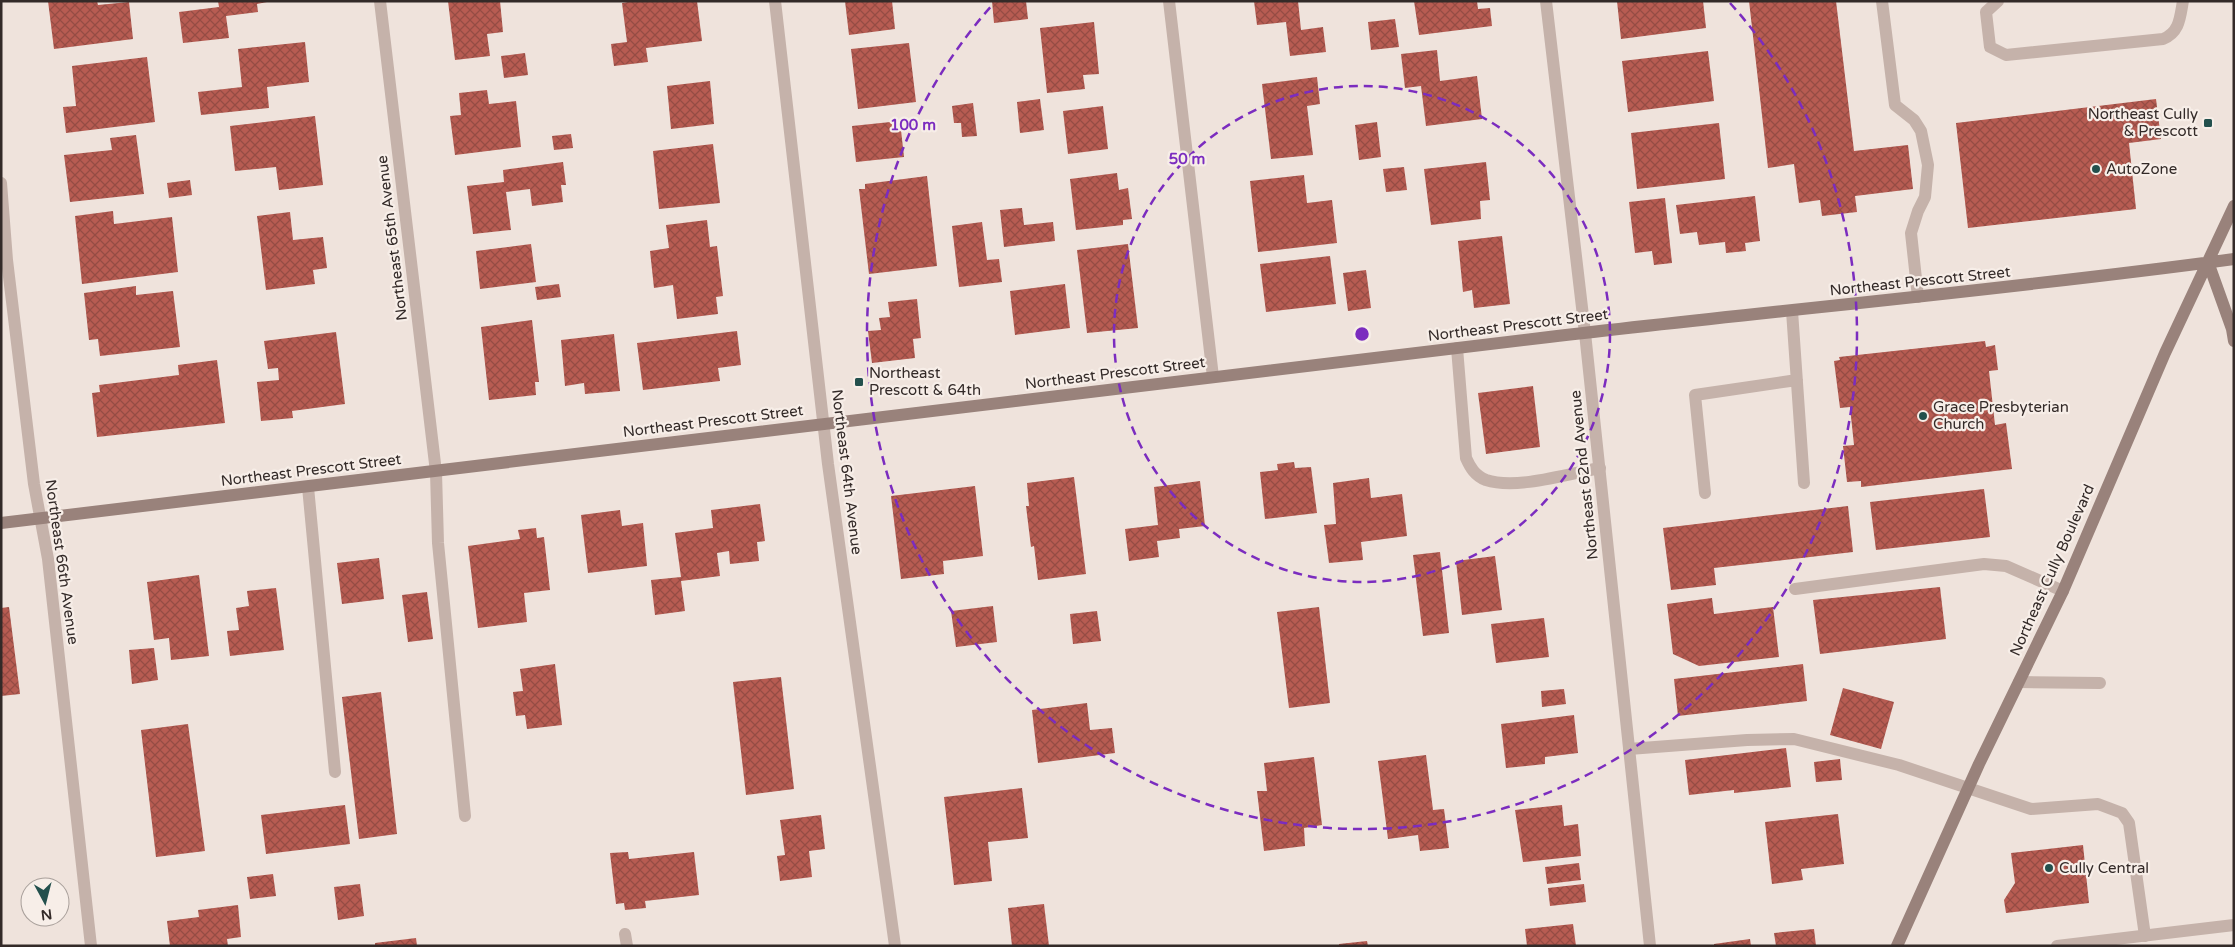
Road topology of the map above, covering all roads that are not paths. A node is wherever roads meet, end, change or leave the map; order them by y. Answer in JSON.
{"nodes":[{"id":1,"x":380,"y":1,"type":"edge"},
{"id":2,"x":775,"y":1,"type":"edge"},
{"id":3,"x":1169,"y":1,"type":"edge"},
{"id":4,"x":1546,"y":1,"type":"edge"},
{"id":5,"x":1882,"y":1,"type":"edge"},
{"id":6,"x":1998,"y":1,"type":"edge"},
{"id":7,"x":2183,"y":1,"type":"edge"},
{"id":8,"x":1,"y":183,"type":"edge"},
{"id":9,"x":2234,"y":206,"type":"edge"},
{"id":10,"x":2234,"y":259,"type":"edge"},
{"id":11,"x":4,"y":260,"type":"edge"},
{"id":12,"x":2208,"y":262,"type":"junction"},
{"id":13,"x":1918,"y":297,"type":"junction"},
{"id":14,"x":1792,"y":311,"type":"junction"},
{"id":15,"x":1585,"y":333,"type":"junction"},
{"id":16,"x":2234,"y":341,"type":"edge"},
{"id":17,"x":1457,"y":348,"type":"junction"},
{"id":18,"x":1213,"y":377,"type":"junction"},
{"id":19,"x":1797,"y":380,"type":"junction"},
{"id":20,"x":823,"y":424,"type":"junction"},
{"id":21,"x":1600,"y":468,"type":"junction"},
{"id":22,"x":436,"y":472,"type":"junction"},
{"id":23,"x":1804,"y":483,"type":"dead end"},
{"id":24,"x":308,"y":487,"type":"junction"},
{"id":25,"x":1705,"y":493,"type":"dead end"},
{"id":26,"x":40,"y":518,"type":"junction"},
{"id":27,"x":1,"y":523,"type":"edge"},
{"id":28,"x":1794,"y":589,"type":"dead end"},
{"id":29,"x":2063,"y":591,"type":"junction"},
{"id":30,"x":2019,"y":682,"type":"junction"},
{"id":31,"x":2100,"y":683,"type":"dead end"},
{"id":32,"x":1629,"y":749,"type":"junction"},
{"id":33,"x":335,"y":772,"type":"dead end"},
{"id":34,"x":1968,"y":788,"type":"junction"},
{"id":35,"x":465,"y":816,"type":"dead end"},
{"id":36,"x":2234,"y":926,"type":"edge"},
{"id":37,"x":2145,"y":936,"type":"junction"},
{"id":38,"x":91,"y":946,"type":"edge"},
{"id":39,"x":895,"y":946,"type":"edge"},
{"id":40,"x":1650,"y":946,"type":"edge"},
{"id":41,"x":1897,"y":946,"type":"edge"},
{"id":42,"x":2057,"y":946,"type":"edge"}],
"edges":[{"from":1,"to":22,"type":"street","name":"Northeast 65th Avenue"},
{"from":2,"to":20,"type":"street","name":"Northeast 64th Avenue"},
{"from":3,"to":18,"type":"street"},
{"from":4,"to":15,"type":"street","name":"Northeast 62nd Avenue"},
{"from":5,"to":13,"type":"street"},
{"from":6,"to":7,"type":"street"},
{"from":8,"to":11,"type":"street","name":"Northeast 66th Avenue"},
{"from":9,"to":12,"type":"street","name":"Northeast Cully Boulevard"},
{"from":10,"to":12,"type":"street","name":"Northeast Prescott Street"},
{"from":11,"to":26,"type":"street","name":"Northeast 66th Avenue"},
{"from":12,"to":13,"type":"street","name":"Northeast Prescott Street"},
{"from":12,"to":16,"type":"street"},
{"from":12,"to":29,"type":"street","name":"Northeast Cully Boulevard"},
{"from":13,"to":14,"type":"street","name":"Northeast Prescott Street"},
{"from":14,"to":15,"type":"street","name":"Northeast Prescott Street"},
{"from":14,"to":19,"type":"street"},
{"from":15,"to":17,"type":"street","name":"Northeast Prescott Street"},
{"from":15,"to":21,"type":"street","name":"Northeast 62nd Avenue"},
{"from":17,"to":18,"type":"street","name":"Northeast Prescott Street"},
{"from":17,"to":21,"type":"street"},
{"from":18,"to":20,"type":"street","name":"Northeast Prescott Street"},
{"from":19,"to":23,"type":"street"},
{"from":19,"to":25,"type":"street"},
{"from":20,"to":22,"type":"street","name":"Northeast Prescott Street"},
{"from":20,"to":39,"type":"street","name":"Northeast 64th Avenue"},
{"from":21,"to":32,"type":"street","name":"Northeast 62nd Avenue"},
{"from":22,"to":24,"type":"street","name":"Northeast Prescott Street"},
{"from":22,"to":35,"type":"street","name":"Northeast 65th Avenue"},
{"from":24,"to":26,"type":"street","name":"Northeast Prescott Street"},
{"from":24,"to":33,"type":"street"},
{"from":26,"to":27,"type":"street","name":"Northeast Prescott Street"},
{"from":26,"to":38,"type":"street","name":"Northeast 66th Avenue"},
{"from":28,"to":29,"type":"street"},
{"from":29,"to":30,"type":"street","name":"Northeast Cully Boulevard"},
{"from":30,"to":31,"type":"street"},
{"from":30,"to":34,"type":"street","name":"Northeast Cully Boulevard"},
{"from":32,"to":34,"type":"street"},
{"from":32,"to":40,"type":"street","name":"Northeast 62nd Avenue"},
{"from":34,"to":37,"type":"street"},
{"from":34,"to":41,"type":"street","name":"Northeast Cully Boulevard"},
{"from":36,"to":37,"type":"street"},
{"from":37,"to":42,"type":"street"}]}
